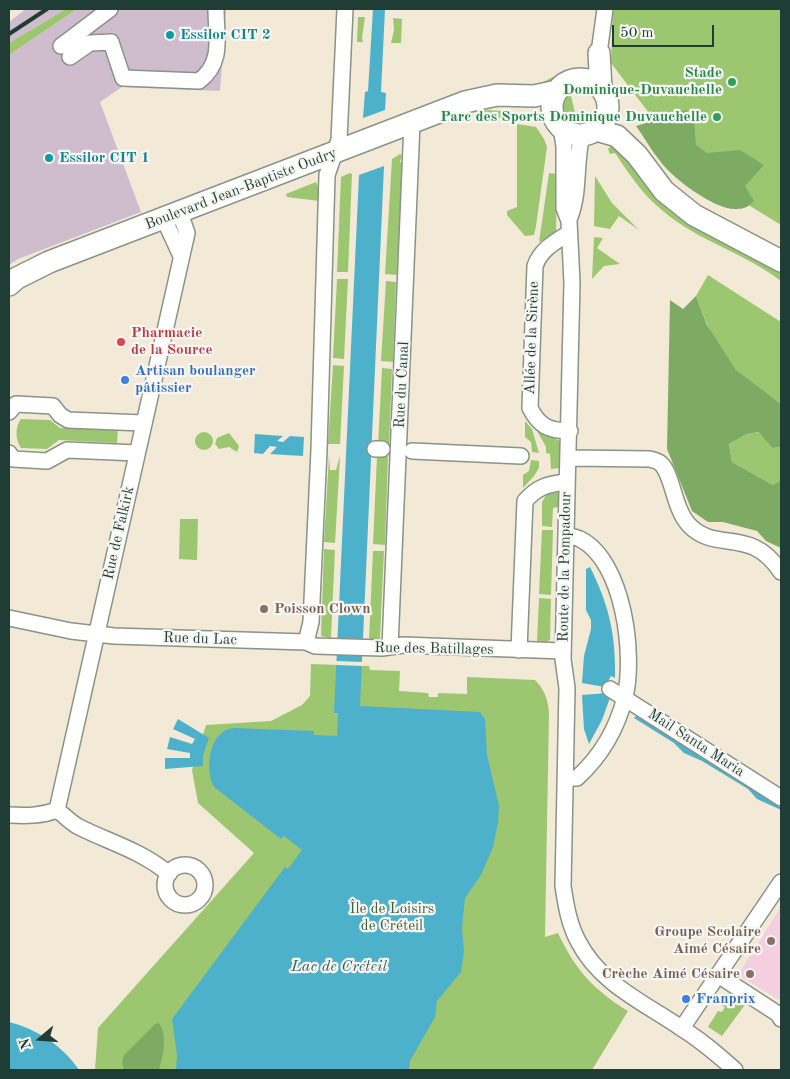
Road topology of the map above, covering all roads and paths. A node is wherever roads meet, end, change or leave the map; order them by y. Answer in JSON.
{"nodes":[{"id":1,"x":110,"y":9,"type":"edge"},
{"id":2,"x":216,"y":9,"type":"edge"},
{"id":3,"x":346,"y":9,"type":"edge"},
{"id":4,"x":605,"y":9,"type":"edge"},
{"id":5,"x":600,"y":53,"type":"joint"},
{"id":6,"x":593,"y":83,"type":"junction"},
{"id":7,"x":557,"y":91,"type":"junction"},
{"id":8,"x":476,"y":100,"type":"junction"},
{"id":9,"x":608,"y":110,"type":"junction"},
{"id":10,"x":557,"y":121,"type":"junction"},
{"id":11,"x":412,"y":123,"type":"junction"},
{"id":12,"x":589,"y":132,"type":"junction"},
{"id":13,"x":336,"y":152,"type":"junction"},
{"id":14,"x":637,"y":155,"type":"junction"},
{"id":15,"x":172,"y":216,"type":"junction"},
{"id":16,"x":569,"y":227,"type":"junction"},
{"id":17,"x":781,"y":261,"type":"edge"},
{"id":18,"x":9,"y":285,"type":"edge"},
{"id":19,"x":9,"y":412,"type":"edge"},
{"id":20,"x":143,"y":423,"type":"junction"},
{"id":21,"x":570,"y":430,"type":"junction"},
{"id":22,"x":412,"y":451,"type":"dead end"},
{"id":23,"x":9,"y":453,"type":"edge"},
{"id":24,"x":136,"y":453,"type":"junction"},
{"id":25,"x":521,"y":456,"type":"dead end"},
{"id":26,"x":569,"y":458,"type":"junction"},
{"id":27,"x":566,"y":482,"type":"junction"},
{"id":28,"x":566,"y":535,"type":"junction"},
{"id":29,"x":781,"y":572,"type":"edge"},
{"id":30,"x":9,"y":618,"type":"edge"},
{"id":31,"x":95,"y":634,"type":"junction"},
{"id":32,"x":306,"y":642,"type":"junction"},
{"id":33,"x":390,"y":647,"type":"junction"},
{"id":34,"x":518,"y":650,"type":"junction"},
{"id":35,"x":563,"y":651,"type":"junction"},
{"id":36,"x":610,"y":689,"type":"dead end"},
{"id":37,"x":625,"y":697,"type":"junction"},
{"id":38,"x":566,"y":778,"type":"junction"},
{"id":39,"x":781,"y":798,"type":"edge"},
{"id":40,"x":57,"y":810,"type":"junction"},
{"id":41,"x":9,"y":815,"type":"edge"},
{"id":42,"x":169,"y":874,"type":"dead end"},
{"id":43,"x":781,"y":882,"type":"edge"},
{"id":44,"x":718,"y":975,"type":"junction"},
{"id":45,"x":781,"y":1019,"type":"edge"},
{"id":46,"x":682,"y":1028,"type":"junction"},
{"id":47,"x":735,"y":1070,"type":"edge"}],
"edges":[{"from":1,"to":2,"type":"street"},
{"from":3,"to":13,"type":"street"},
{"from":4,"to":5,"type":"street"},
{"from":5,"to":6,"type":"street"},
{"from":6,"to":7,"type":"street"},
{"from":6,"to":9,"type":"street"},
{"from":7,"to":8,"type":"street","name":"Boulevard Jean-Baptiste Oudry"},
{"from":7,"to":10,"type":"street"},
{"from":8,"to":10,"type":"street"},
{"from":8,"to":11,"type":"street","name":"Boulevard Jean-Baptiste Oudry"},
{"from":9,"to":12,"type":"street"},
{"from":9,"to":14,"type":"street"},
{"from":10,"to":12,"type":"street"},
{"from":10,"to":16,"type":"street","name":"Route de la Pompadour"},
{"from":11,"to":13,"type":"street","name":"Boulevard Jean-Baptiste Oudry"},
{"from":11,"to":33,"type":"street","name":"Rue du Canal"},
{"from":12,"to":14,"type":"street"},
{"from":12,"to":16,"type":"street","name":"Route de la Pompadour"},
{"from":13,"to":15,"type":"street","name":"Boulevard Jean-Baptiste Oudry"},
{"from":13,"to":32,"type":"street"},
{"from":14,"to":17,"type":"street"},
{"from":15,"to":18,"type":"street","name":"Boulevard Jean-Baptiste Oudry"},
{"from":15,"to":20,"type":"street","name":"Rue de Falkirk"},
{"from":16,"to":21,"type":"street","name":"Route de la Pompadour"},
{"from":16,"to":21,"type":"street","name":"Allée de la Sirène"},
{"from":19,"to":20,"type":"street"},
{"from":20,"to":24,"type":"street","name":"Rue de Falkirk"},
{"from":21,"to":26,"type":"street","name":"Route de la Pompadour"},
{"from":22,"to":25,"type":"street"},
{"from":23,"to":24,"type":"street"},
{"from":24,"to":31,"type":"street","name":"Rue de Falkirk"},
{"from":26,"to":27,"type":"street","name":"Route de la Pompadour"},
{"from":26,"to":29,"type":"street"},
{"from":27,"to":28,"type":"street","name":"Route de la Pompadour"},
{"from":27,"to":34,"type":"street"},
{"from":28,"to":35,"type":"street","name":"Route de la Pompadour"},
{"from":28,"to":37,"type":"street"},
{"from":30,"to":31,"type":"street","name":"Rue du Lac"},
{"from":31,"to":32,"type":"street","name":"Rue du Lac"},
{"from":31,"to":40,"type":"street","name":"Rue de Falkirk"},
{"from":32,"to":33,"type":"street","name":"Rue des Batillages"},
{"from":33,"to":34,"type":"street","name":"Rue des Batillages"},
{"from":34,"to":35,"type":"street","name":"Rue des Batillages"},
{"from":35,"to":38,"type":"street","name":"Route de la Pompadour"},
{"from":36,"to":37,"type":"street","name":"Mail Santa Maria"},
{"from":37,"to":38,"type":"street"},
{"from":37,"to":39,"type":"street","name":"Mail Santa Maria"},
{"from":38,"to":46,"type":"street","name":"Route de la Pompadour"},
{"from":40,"to":41,"type":"street"},
{"from":40,"to":42,"type":"street"},
{"from":43,"to":44,"type":"street"},
{"from":44,"to":45,"type":"street"},
{"from":44,"to":46,"type":"street"},
{"from":46,"to":47,"type":"street","name":"Route de la Pompadour"}]}
